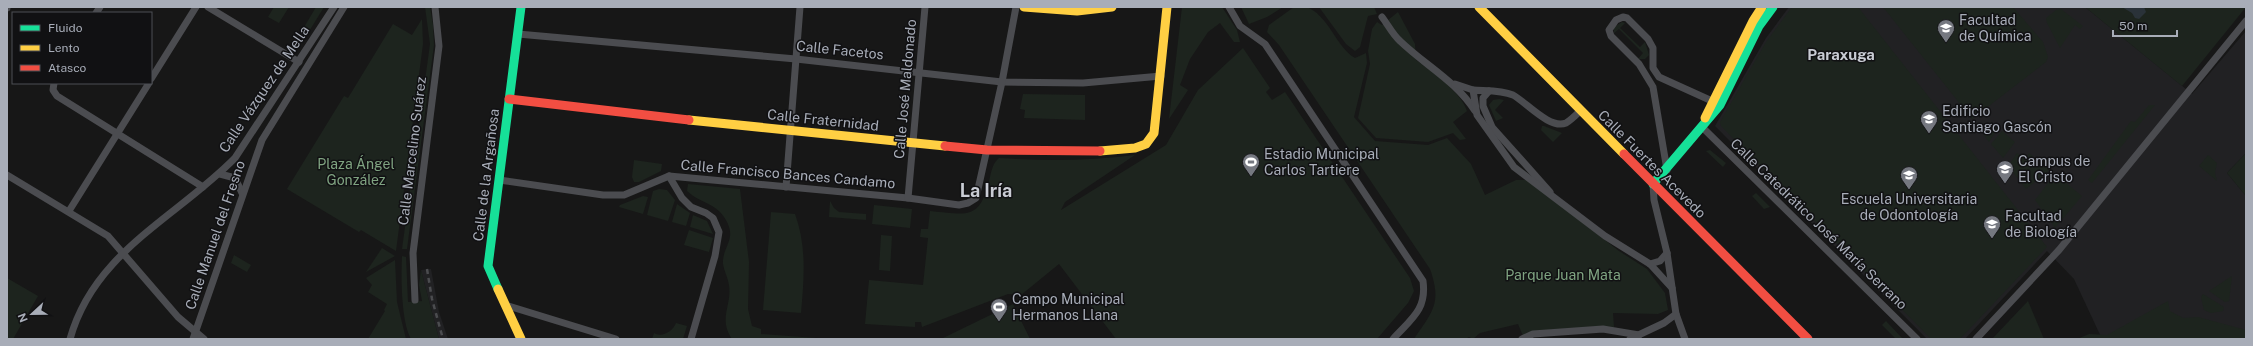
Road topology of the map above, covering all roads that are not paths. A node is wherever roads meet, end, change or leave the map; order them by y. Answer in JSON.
{"nodes":[{"id":1,"x":196,"y":7,"type":"edge"},
{"id":2,"x":208,"y":7,"type":"edge"},
{"id":3,"x":334,"y":7,"type":"edge"},
{"id":4,"x":344,"y":7,"type":"edge"},
{"id":5,"x":435,"y":7,"type":"edge"},
{"id":6,"x":521,"y":7,"type":"edge"},
{"id":7,"x":800,"y":7,"type":"edge"},
{"id":8,"x":925,"y":7,"type":"edge"},
{"id":9,"x":1016,"y":7,"type":"edge"},
{"id":10,"x":1024,"y":7,"type":"edge"},
{"id":11,"x":1112,"y":7,"type":"edge"},
{"id":12,"x":1167,"y":7,"type":"edge"},
{"id":13,"x":1229,"y":7,"type":"edge"},
{"id":14,"x":1479,"y":7,"type":"edge"},
{"id":15,"x":1762,"y":7,"type":"edge"},
{"id":16,"x":1773,"y":7,"type":"edge"},
{"id":17,"x":1382,"y":17,"type":"dead end"},
{"id":18,"x":2246,"y":21,"type":"edge"},
{"id":19,"x":518,"y":34,"type":"junction"},
{"id":20,"x":1653,"y":56,"type":"junction"},
{"id":21,"x":796,"y":59,"type":"junction"},
{"id":22,"x":299,"y":62,"type":"junction"},
{"id":23,"x":1637,"y":62,"type":"junction"},
{"id":24,"x":919,"y":71,"type":"junction"},
{"id":25,"x":1161,"y":76,"type":"junction"},
{"id":26,"x":152,"y":78,"type":"edge"},
{"id":27,"x":1660,"y":78,"type":"junction"},
{"id":28,"x":1002,"y":82,"type":"junction"},
{"id":29,"x":148,"y":84,"type":"edge"},
{"id":30,"x":1453,"y":84,"type":"junction"},
{"id":31,"x":53,"y":87,"type":"edge"},
{"id":32,"x":1653,"y":87,"type":"junction"},
{"id":33,"x":1473,"y":90,"type":"junction"},
{"id":34,"x":1489,"y":91,"type":"junction"},
{"id":35,"x":509,"y":99,"type":"junction"},
{"id":36,"x":1712,"y":101,"type":"junction"},
{"id":37,"x":1580,"y":111,"type":"junction"},
{"id":38,"x":1477,"y":115,"type":"junction"},
{"id":39,"x":1702,"y":127,"type":"junction"},
{"id":40,"x":790,"y":130,"type":"junction"},
{"id":41,"x":117,"y":134,"type":"junction"},
{"id":42,"x":262,"y":140,"type":"joint"},
{"id":43,"x":913,"y":144,"type":"junction"},
{"id":44,"x":987,"y":150,"type":"junction"},
{"id":45,"x":1522,"y":160,"type":"junction"},
{"id":46,"x":1514,"y":167,"type":"junction"},
{"id":47,"x":1666,"y":170,"type":"junction"},
{"id":48,"x":220,"y":174,"type":"junction"},
{"id":49,"x":7,"y":175,"type":"edge"},
{"id":50,"x":669,"y":176,"type":"junction"},
{"id":51,"x":500,"y":180,"type":"junction"},
{"id":52,"x":1653,"y":184,"type":"junction"},
{"id":53,"x":203,"y":187,"type":"junction"},
{"id":54,"x":786,"y":187,"type":"junction"},
{"id":55,"x":242,"y":192,"type":"junction"},
{"id":56,"x":908,"y":198,"type":"junction"},
{"id":57,"x":1561,"y":203,"type":"junction"},
{"id":58,"x":69,"y":211,"type":"junction"},
{"id":59,"x":123,"y":252,"type":"junction"},
{"id":60,"x":1667,"y":253,"type":"junction"},
{"id":61,"x":1650,"y":264,"type":"junction"},
{"id":62,"x":1672,"y":288,"type":"junction"},
{"id":63,"x":415,"y":300,"type":"dead end"},
{"id":64,"x":505,"y":305,"type":"junction"},
{"id":65,"x":1676,"y":314,"type":"junction"},
{"id":66,"x":1639,"y":334,"type":"junction"},
{"id":67,"x":194,"y":336,"type":"edge"},
{"id":68,"x":70,"y":339,"type":"edge"},
{"id":69,"x":204,"y":339,"type":"edge"},
{"id":70,"x":521,"y":339,"type":"edge"},
{"id":71,"x":616,"y":339,"type":"edge"},
{"id":72,"x":691,"y":339,"type":"edge"},
{"id":73,"x":1393,"y":339,"type":"edge"},
{"id":74,"x":1522,"y":339,"type":"edge"},
{"id":75,"x":1630,"y":339,"type":"edge"},
{"id":76,"x":1685,"y":339,"type":"edge"},
{"id":77,"x":1808,"y":339,"type":"edge"},
{"id":78,"x":1917,"y":339,"type":"edge"},
{"id":79,"x":1976,"y":339,"type":"edge"}],
"edges":[{"from":1,"to":26,"type":"street"},
{"from":2,"to":22,"type":"street"},
{"from":3,"to":22,"type":"street","name":"Calle Vázquez de Mella"},
{"from":4,"to":42,"type":"street","name":"Calle Vázquez de Mella"},
{"from":5,"to":63,"type":"street","name":"Calle Marcelino Suárez"},
{"from":6,"to":19,"type":"main road","name":"Calle de la Argañosa"},
{"from":7,"to":21,"type":"street"},
{"from":8,"to":24,"type":"street","name":"Calle José Maldonado"},
{"from":9,"to":28,"type":"street"},
{"from":10,"to":11,"type":"main road"},
{"from":12,"to":25,"type":"main road"},
{"from":13,"to":73,"type":"street"},
{"from":14,"to":37,"type":"main road","name":"Calle Fuertes Acevedo"},
{"from":15,"to":36,"type":"main road"},
{"from":16,"to":39,"type":"main road"},
{"from":17,"to":30,"type":"street"},
{"from":18,"to":79,"type":"street"},
{"from":19,"to":21,"type":"street","name":"Calle Facetos"},
{"from":19,"to":35,"type":"main road","name":"Calle de la Argañosa"},
{"from":20,"to":23,"type":"street"},
{"from":20,"to":23,"type":"street"},
{"from":20,"to":27,"type":"street"},
{"from":21,"to":24,"type":"street","name":"Calle Facetos"},
{"from":21,"to":40,"type":"street"},
{"from":22,"to":48,"type":"street","name":"Calle Vázquez de Mella"},
{"from":23,"to":32,"type":"street"},
{"from":24,"to":28,"type":"street","name":"Calle Facetos"},
{"from":24,"to":43,"type":"street","name":"Calle José Maldonado"},
{"from":25,"to":28,"type":"street","name":"Calle Facetos"},
{"from":25,"to":44,"type":"main road","name":"Calle Fraternidad"},
{"from":27,"to":32,"type":"street"},
{"from":27,"to":36,"type":"street"},
{"from":28,"to":44,"type":"street"},
{"from":29,"to":41,"type":"street"},
{"from":30,"to":33,"type":"street"},
{"from":30,"to":38,"type":"street"},
{"from":31,"to":41,"type":"street"},
{"from":32,"to":47,"type":"street"},
{"from":33,"to":34,"type":"street"},
{"from":33,"to":38,"type":"street"},
{"from":34,"to":37,"type":"street"},
{"from":34,"to":45,"type":"street"},
{"from":35,"to":40,"type":"main road","name":"Calle Fraternidad"},
{"from":35,"to":51,"type":"main road","name":"Calle de la Argañosa"},
{"from":36,"to":39,"type":"main road"},
{"from":37,"to":52,"type":"main road","name":"Calle Fuertes Acevedo"},
{"from":38,"to":46,"type":"street"},
{"from":39,"to":47,"type":"main road"},
{"from":39,"to":78,"type":"street","name":"Calle Catedrático José María Serrano"},
{"from":40,"to":43,"type":"main road","name":"Calle Fraternidad"},
{"from":40,"to":54,"type":"street"},
{"from":41,"to":53,"type":"street"},
{"from":41,"to":58,"type":"street"},
{"from":42,"to":55,"type":"street","name":"Calle Manuel del Fresno"},
{"from":43,"to":44,"type":"main road","name":"Calle Fraternidad"},
{"from":43,"to":56,"type":"street","name":"Calle José Maldonado"},
{"from":44,"to":56,"type":"street","name":"Calle Francisco Bances Candamo"},
{"from":45,"to":46,"type":"street"},
{"from":45,"to":57,"type":"street"},
{"from":46,"to":57,"type":"street"},
{"from":47,"to":52,"type":"main road"},
{"from":48,"to":53,"type":"street","name":"Calle Vázquez de Mella"},
{"from":48,"to":55,"type":"street"},
{"from":49,"to":58,"type":"street"},
{"from":50,"to":51,"type":"street","name":"Calle Francisco Bances Candamo"},
{"from":50,"to":54,"type":"street","name":"Calle Francisco Bances Candamo"},
{"from":50,"to":72,"type":"street"},
{"from":51,"to":64,"type":"main road","name":"Calle de la Argañosa"},
{"from":52,"to":60,"type":"street"},
{"from":52,"to":77,"type":"main road","name":"Calle Fuertes Acevedo"},
{"from":53,"to":59,"type":"street","name":"Calle Vázquez de Mella"},
{"from":54,"to":56,"type":"street","name":"Calle Francisco Bances Candamo"},
{"from":55,"to":67,"type":"street","name":"Calle Manuel del Fresno"},
{"from":57,"to":61,"type":"street"},
{"from":58,"to":59,"type":"street"},
{"from":59,"to":67,"type":"street"},
{"from":59,"to":68,"type":"street","name":"Calle Vázquez de Mella"},
{"from":60,"to":61,"type":"street"},
{"from":60,"to":62,"type":"street"},
{"from":61,"to":62,"type":"street"},
{"from":62,"to":65,"type":"street"},
{"from":64,"to":70,"type":"main road","name":"Calle de la Argañosa"},
{"from":64,"to":71,"type":"street"},
{"from":65,"to":66,"type":"street"},
{"from":65,"to":76,"type":"street"},
{"from":66,"to":74,"type":"street"},
{"from":66,"to":75,"type":"street"},
{"from":67,"to":69,"type":"street"}]}
